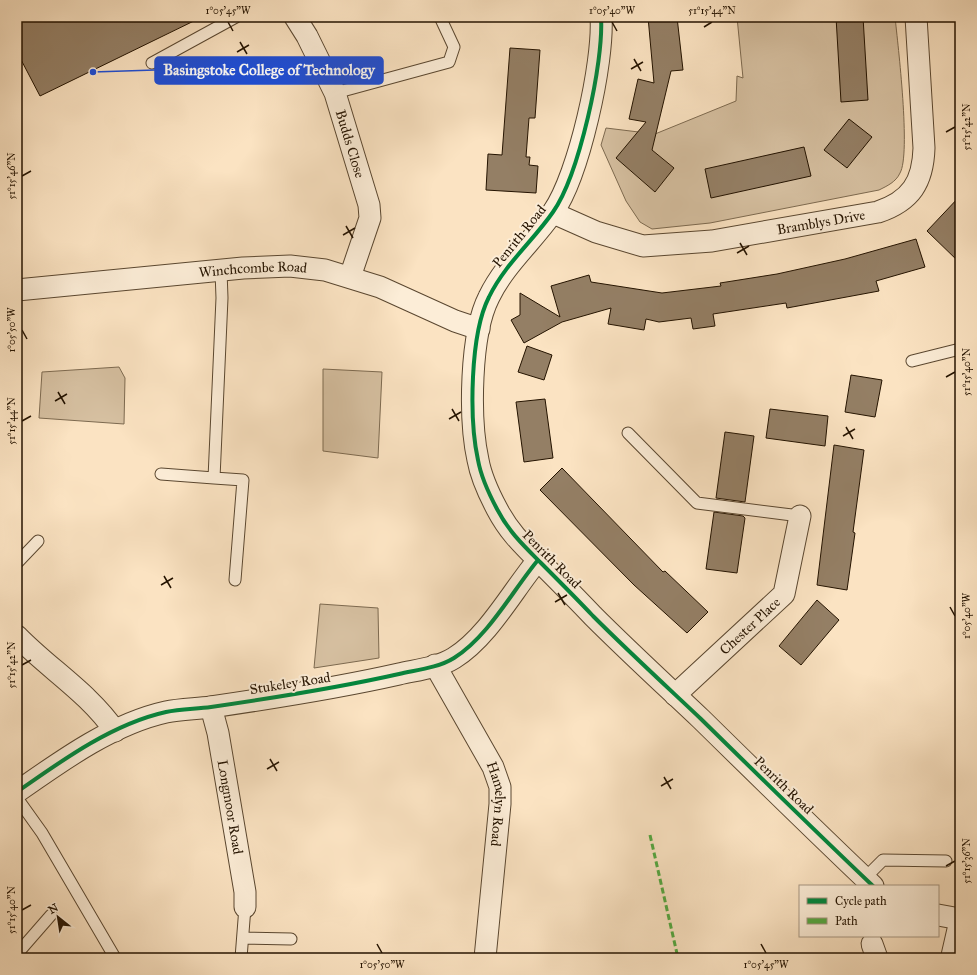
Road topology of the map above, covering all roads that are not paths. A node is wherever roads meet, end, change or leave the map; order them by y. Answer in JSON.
{"nodes":[{"id":1,"x":236,"y":17,"type":"edge"},
{"id":2,"x":295,"y":17,"type":"edge"},
{"id":3,"x":440,"y":17,"type":"edge"},
{"id":4,"x":601,"y":17,"type":"edge"},
{"id":5,"x":916,"y":17,"type":"edge"},
{"id":6,"x":152,"y":63,"type":"dead end"},
{"id":7,"x":335,"y":94,"type":"junction"},
{"id":8,"x":554,"y":211,"type":"junction"},
{"id":9,"x":221,"y":270,"type":"junction"},
{"id":10,"x":350,"y":277,"type":"junction"},
{"id":11,"x":17,"y":290,"type":"edge"},
{"id":12,"x":479,"y":329,"type":"junction"},
{"id":13,"x":960,"y":349,"type":"edge"},
{"id":14,"x":912,"y":361,"type":"dead end"},
{"id":15,"x":628,"y":433,"type":"dead end"},
{"id":16,"x":161,"y":474,"type":"dead end"},
{"id":17,"x":214,"y":478,"type":"junction"},
{"id":18,"x":800,"y":516,"type":"joint"},
{"id":19,"x":38,"y":541,"type":"dead end"},
{"id":20,"x":538,"y":560,"type":"junction"},
{"id":21,"x":17,"y":563,"type":"edge"},
{"id":22,"x":235,"y":580,"type":"dead end"},
{"id":23,"x":17,"y":636,"type":"edge"},
{"id":24,"x":435,"y":665,"type":"junction"},
{"id":25,"x":675,"y":695,"type":"junction"},
{"id":26,"x":211,"y":707,"type":"junction"},
{"id":27,"x":115,"y":731,"type":"junction"},
{"id":28,"x":17,"y":792,"type":"edge"},
{"id":29,"x":17,"y":798,"type":"edge"},
{"id":30,"x":946,"y":862,"type":"dead end"},
{"id":31,"x":869,"y":882,"type":"edge"},
{"id":32,"x":245,"y":907,"type":"joint"},
{"id":33,"x":51,"y":915,"type":"dead end"},
{"id":34,"x":939,"y":915,"type":"edge"},
{"id":35,"x":960,"y":919,"type":"edge"},
{"id":36,"x":960,"y":923,"type":"edge"},
{"id":37,"x":243,"y":938,"type":"junction"},
{"id":38,"x":291,"y":939,"type":"dead end"},
{"id":39,"x":17,"y":954,"type":"edge"},
{"id":40,"x":114,"y":956,"type":"dead end"},
{"id":41,"x":241,"y":958,"type":"edge"},
{"id":42,"x":485,"y":958,"type":"edge"},
{"id":43,"x":952,"y":958,"type":"edge"}],
"edges":[{"from":1,"to":6,"type":"lane"},
{"from":2,"to":7,"type":"street","name":"Budds Close"},
{"from":3,"to":7,"type":"lane"},
{"from":4,"to":8,"type":"street","name":"Penrith Road"},
{"from":5,"to":8,"type":"street","name":"Bramblys Drive"},
{"from":7,"to":10,"type":"street","name":"Budds Close"},
{"from":8,"to":12,"type":"street","name":"Penrith Road"},
{"from":9,"to":10,"type":"street","name":"Winchcombe Road"},
{"from":9,"to":11,"type":"street","name":"Winchcombe Road"},
{"from":9,"to":17,"type":"lane"},
{"from":10,"to":12,"type":"street","name":"Winchcombe Road"},
{"from":12,"to":20,"type":"street","name":"Penrith Road"},
{"from":13,"to":14,"type":"lane"},
{"from":15,"to":18,"type":"lane"},
{"from":16,"to":17,"type":"lane"},
{"from":17,"to":22,"type":"lane"},
{"from":18,"to":25,"type":"street","name":"Chester Place"},
{"from":19,"to":21,"type":"lane"},
{"from":20,"to":24,"type":"street","name":"Stukeley Road"},
{"from":20,"to":25,"type":"street","name":"Penrith Road"},
{"from":23,"to":27,"type":"street"},
{"from":24,"to":26,"type":"street","name":"Stukeley Road"},
{"from":24,"to":42,"type":"street","name":"Hamelyn Road"},
{"from":25,"to":31,"type":"street","name":"Penrith Road"},
{"from":26,"to":27,"type":"street","name":"Stukeley Road"},
{"from":26,"to":32,"type":"street","name":"Longmoor Road"},
{"from":27,"to":28,"type":"street","name":"Stukeley Road"},
{"from":29,"to":40,"type":"lane"},
{"from":30,"to":31,"type":"lane"},
{"from":32,"to":37,"type":"lane"},
{"from":33,"to":39,"type":"lane"},
{"from":34,"to":35,"type":"street"},
{"from":36,"to":43,"type":"street"},
{"from":37,"to":38,"type":"lane"},
{"from":37,"to":41,"type":"lane"}]}
